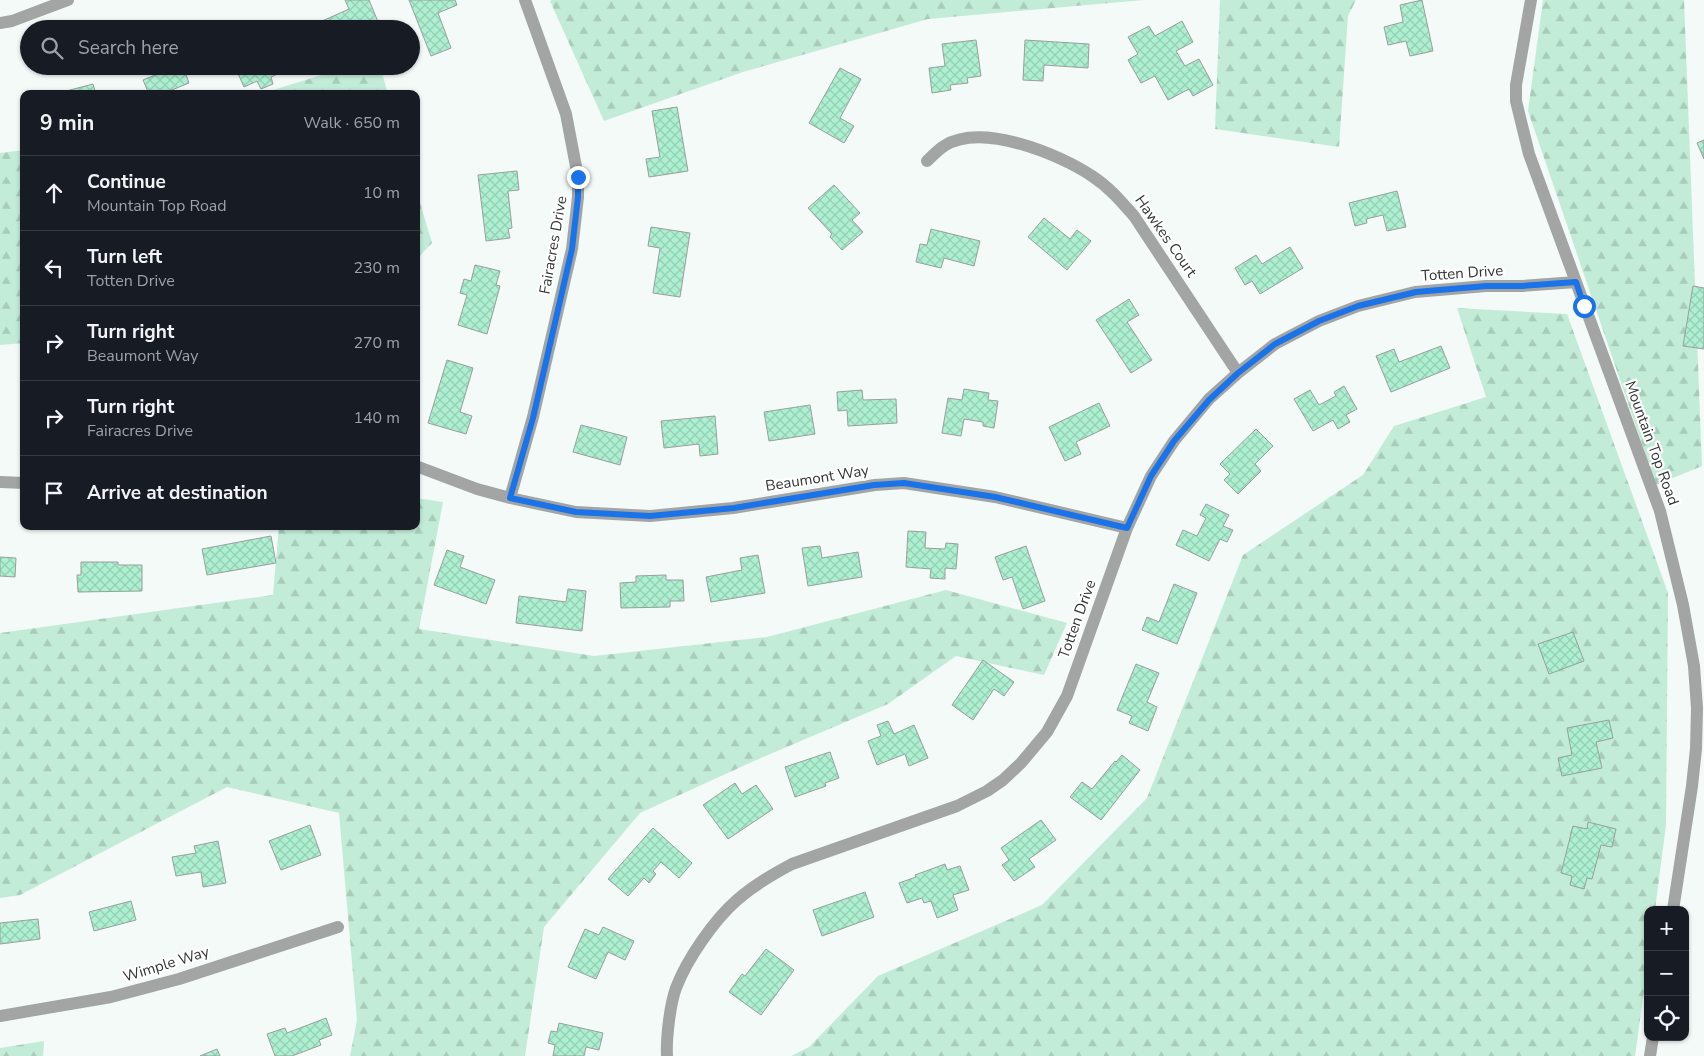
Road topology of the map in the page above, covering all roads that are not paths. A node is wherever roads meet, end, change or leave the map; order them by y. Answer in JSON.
{"nodes":[{"id":1,"x":68,"y":0,"type":"edge"},
{"id":2,"x":526,"y":0,"type":"edge"},
{"id":3,"x":1531,"y":0,"type":"edge"},
{"id":4,"x":0,"y":23,"type":"edge"},
{"id":5,"x":927,"y":161,"type":"dead end"},
{"id":6,"x":1576,"y":282,"type":"junction"},
{"id":7,"x":1238,"y":373,"type":"junction"},
{"id":8,"x":420,"y":468,"type":"edge"},
{"id":9,"x":0,"y":482,"type":"edge"},
{"id":10,"x":20,"y":483,"type":"edge"},
{"id":11,"x":510,"y":498,"type":"junction"},
{"id":12,"x":1127,"y":528,"type":"junction"},
{"id":13,"x":1674,"y":906,"type":"edge"},
{"id":14,"x":338,"y":927,"type":"dead end"},
{"id":15,"x":0,"y":1016,"type":"edge"},
{"id":16,"x":1652,"y":1041,"type":"edge"},
{"id":17,"x":667,"y":1056,"type":"edge"},
{"id":18,"x":1650,"y":1056,"type":"edge"}],
"edges":[{"from":1,"to":4,"type":"street"},
{"from":2,"to":11,"type":"street","name":"Fairacres Drive"},
{"from":3,"to":6,"type":"street","name":"Mountain Top Road"},
{"from":5,"to":7,"type":"street","name":"Hawkes Court"},
{"from":6,"to":7,"type":"street","name":"Totten Drive"},
{"from":6,"to":13,"type":"street","name":"Mountain Top Road"},
{"from":7,"to":12,"type":"street","name":"Totten Drive"},
{"from":8,"to":11,"type":"street","name":"Beaumont Way"},
{"from":9,"to":10,"type":"street"},
{"from":11,"to":12,"type":"street","name":"Beaumont Way"},
{"from":12,"to":17,"type":"street","name":"Totten Drive"},
{"from":14,"to":15,"type":"street","name":"Wimple Way"},
{"from":16,"to":18,"type":"street"}]}
